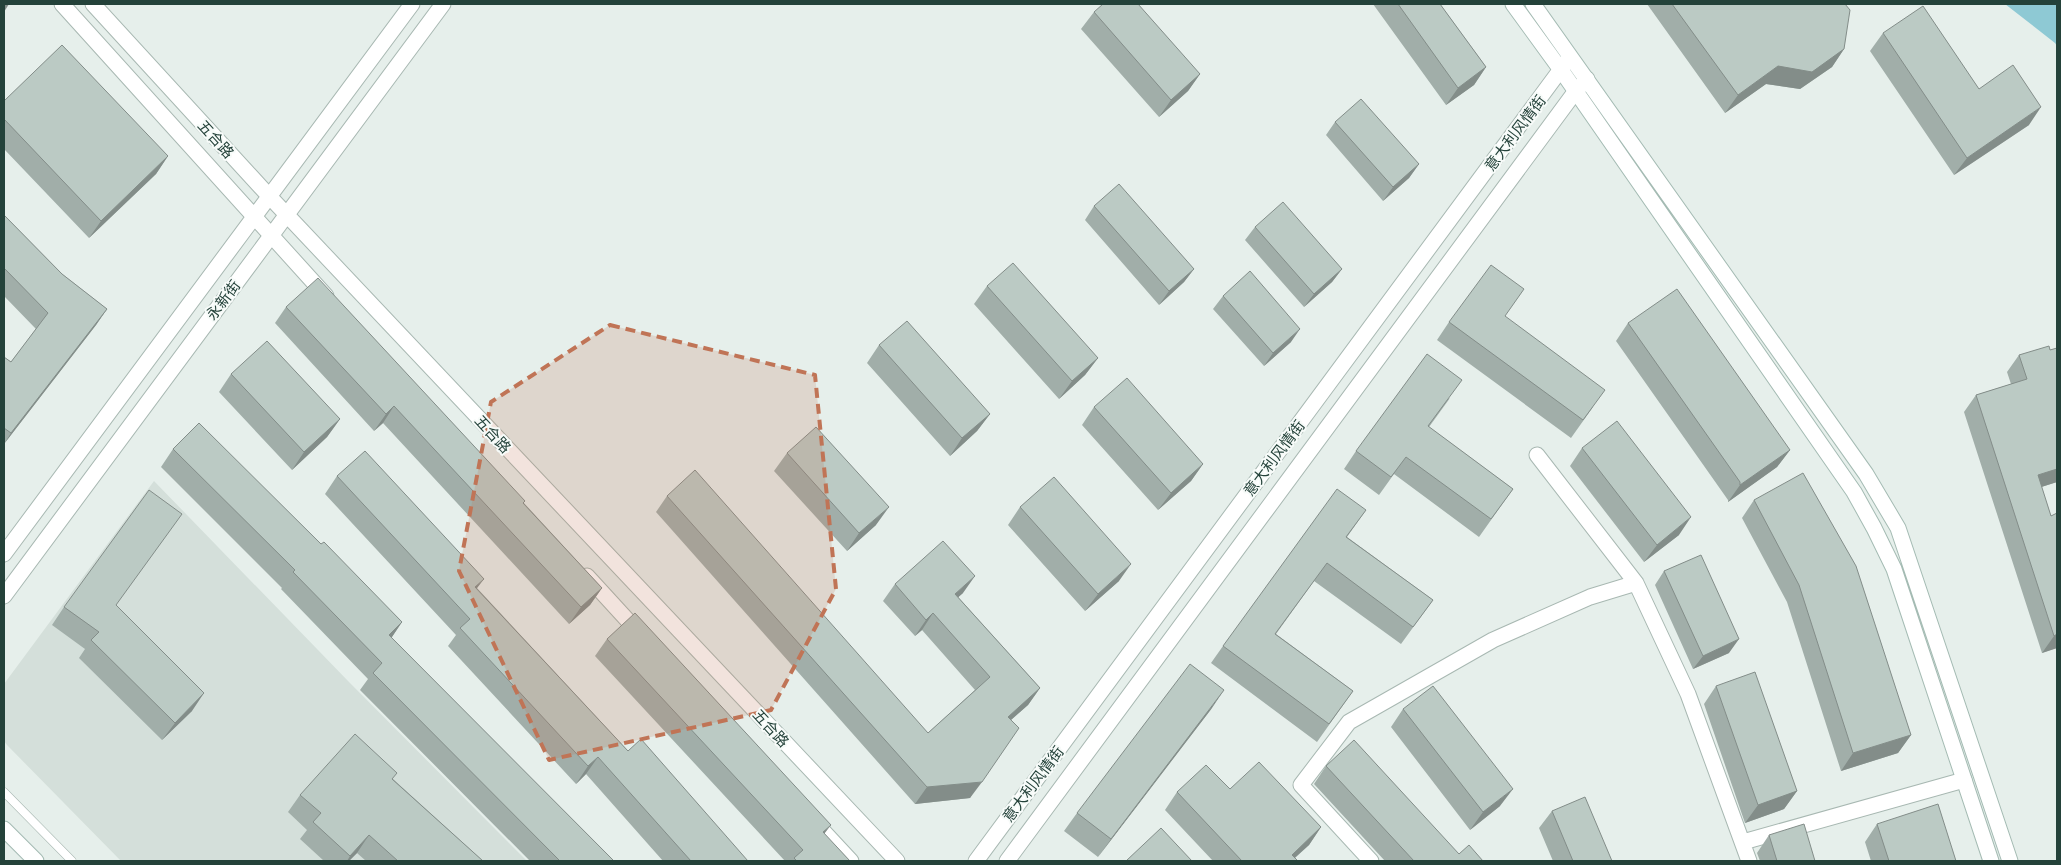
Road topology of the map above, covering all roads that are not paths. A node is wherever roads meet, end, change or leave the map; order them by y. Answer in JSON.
{"nodes":[{"id":1,"x":62,"y":4,"type":"edge"},
{"id":2,"x":93,"y":4,"type":"edge"},
{"id":3,"x":412,"y":4,"type":"edge"},
{"id":4,"x":443,"y":4,"type":"edge"},
{"id":5,"x":1513,"y":4,"type":"edge"},
{"id":6,"x":1533,"y":4,"type":"edge"},
{"id":7,"x":1571,"y":55,"type":"junction"},
{"id":8,"x":1561,"y":70,"type":"junction"},
{"id":9,"x":1587,"y":79,"type":"junction"},
{"id":10,"x":1576,"y":92,"type":"junction"},
{"id":11,"x":269,"y":196,"type":"junction"},
{"id":12,"x":287,"y":215,"type":"junction"},
{"id":13,"x":254,"y":217,"type":"junction"},
{"id":14,"x":271,"y":236,"type":"junction"},
{"id":15,"x":338,"y":308,"type":"edge"},
{"id":16,"x":1536,"y":455,"type":"dead end"},
{"id":17,"x":4,"y":554,"type":"edge"},
{"id":18,"x":574,"y":563,"type":"edge"},
{"id":19,"x":1636,"y":583,"type":"junction"},
{"id":20,"x":4,"y":596,"type":"edge"},
{"id":21,"x":648,"y":643,"type":"edge"},
{"id":22,"x":1964,"y":780,"type":"junction"},
{"id":23,"x":4,"y":792,"type":"edge"},
{"id":24,"x":804,"y":810,"type":"edge"},
{"id":25,"x":4,"y":829,"type":"edge"},
{"id":26,"x":1743,"y":842,"type":"junction"},
{"id":27,"x":36,"y":861,"type":"edge"},
{"id":28,"x":72,"y":861,"type":"edge"},
{"id":29,"x":851,"y":861,"type":"edge"},
{"id":30,"x":897,"y":861,"type":"edge"},
{"id":31,"x":976,"y":861,"type":"edge"},
{"id":32,"x":1007,"y":861,"type":"edge"},
{"id":33,"x":1371,"y":861,"type":"edge"},
{"id":34,"x":1749,"y":861,"type":"edge"},
{"id":35,"x":1991,"y":861,"type":"edge"},
{"id":36,"x":2010,"y":861,"type":"edge"}],
"edges":[{"from":1,"to":13,"type":"street","name":"五合路"},
{"from":2,"to":11,"type":"street","name":"五合路"},
{"from":3,"to":11,"type":"street","name":"永新街"},
{"from":4,"to":12,"type":"street","name":"永新街"},
{"from":5,"to":8,"type":"street"},
{"from":6,"to":7,"type":"street"},
{"from":7,"to":8,"type":"street","name":"意大利风情街"},
{"from":7,"to":9,"type":"street"},
{"from":8,"to":10,"type":"street"},
{"from":8,"to":31,"type":"street","name":"意大利风情街"},
{"from":9,"to":10,"type":"street","name":"意大利风情街"},
{"from":9,"to":36,"type":"street"},
{"from":10,"to":22,"type":"street"},
{"from":10,"to":32,"type":"street","name":"意大利风情街"},
{"from":11,"to":12,"type":"street","name":"五合路"},
{"from":11,"to":13,"type":"street","name":"永新街"},
{"from":12,"to":14,"type":"street","name":"永新街"},
{"from":12,"to":30,"type":"street","name":"五合路"},
{"from":13,"to":14,"type":"street","name":"五合路"},
{"from":13,"to":17,"type":"street","name":"永新街"},
{"from":14,"to":15,"type":"street","name":"五合路"},
{"from":14,"to":20,"type":"street","name":"永新街"},
{"from":16,"to":19,"type":"street"},
{"from":18,"to":21,"type":"street"},
{"from":19,"to":26,"type":"street"},
{"from":19,"to":33,"type":"street"},
{"from":22,"to":26,"type":"street"},
{"from":22,"to":35,"type":"street"},
{"from":23,"to":28,"type":"lane"},
{"from":24,"to":29,"type":"street"},
{"from":25,"to":27,"type":"street"},
{"from":26,"to":34,"type":"street"}]}
